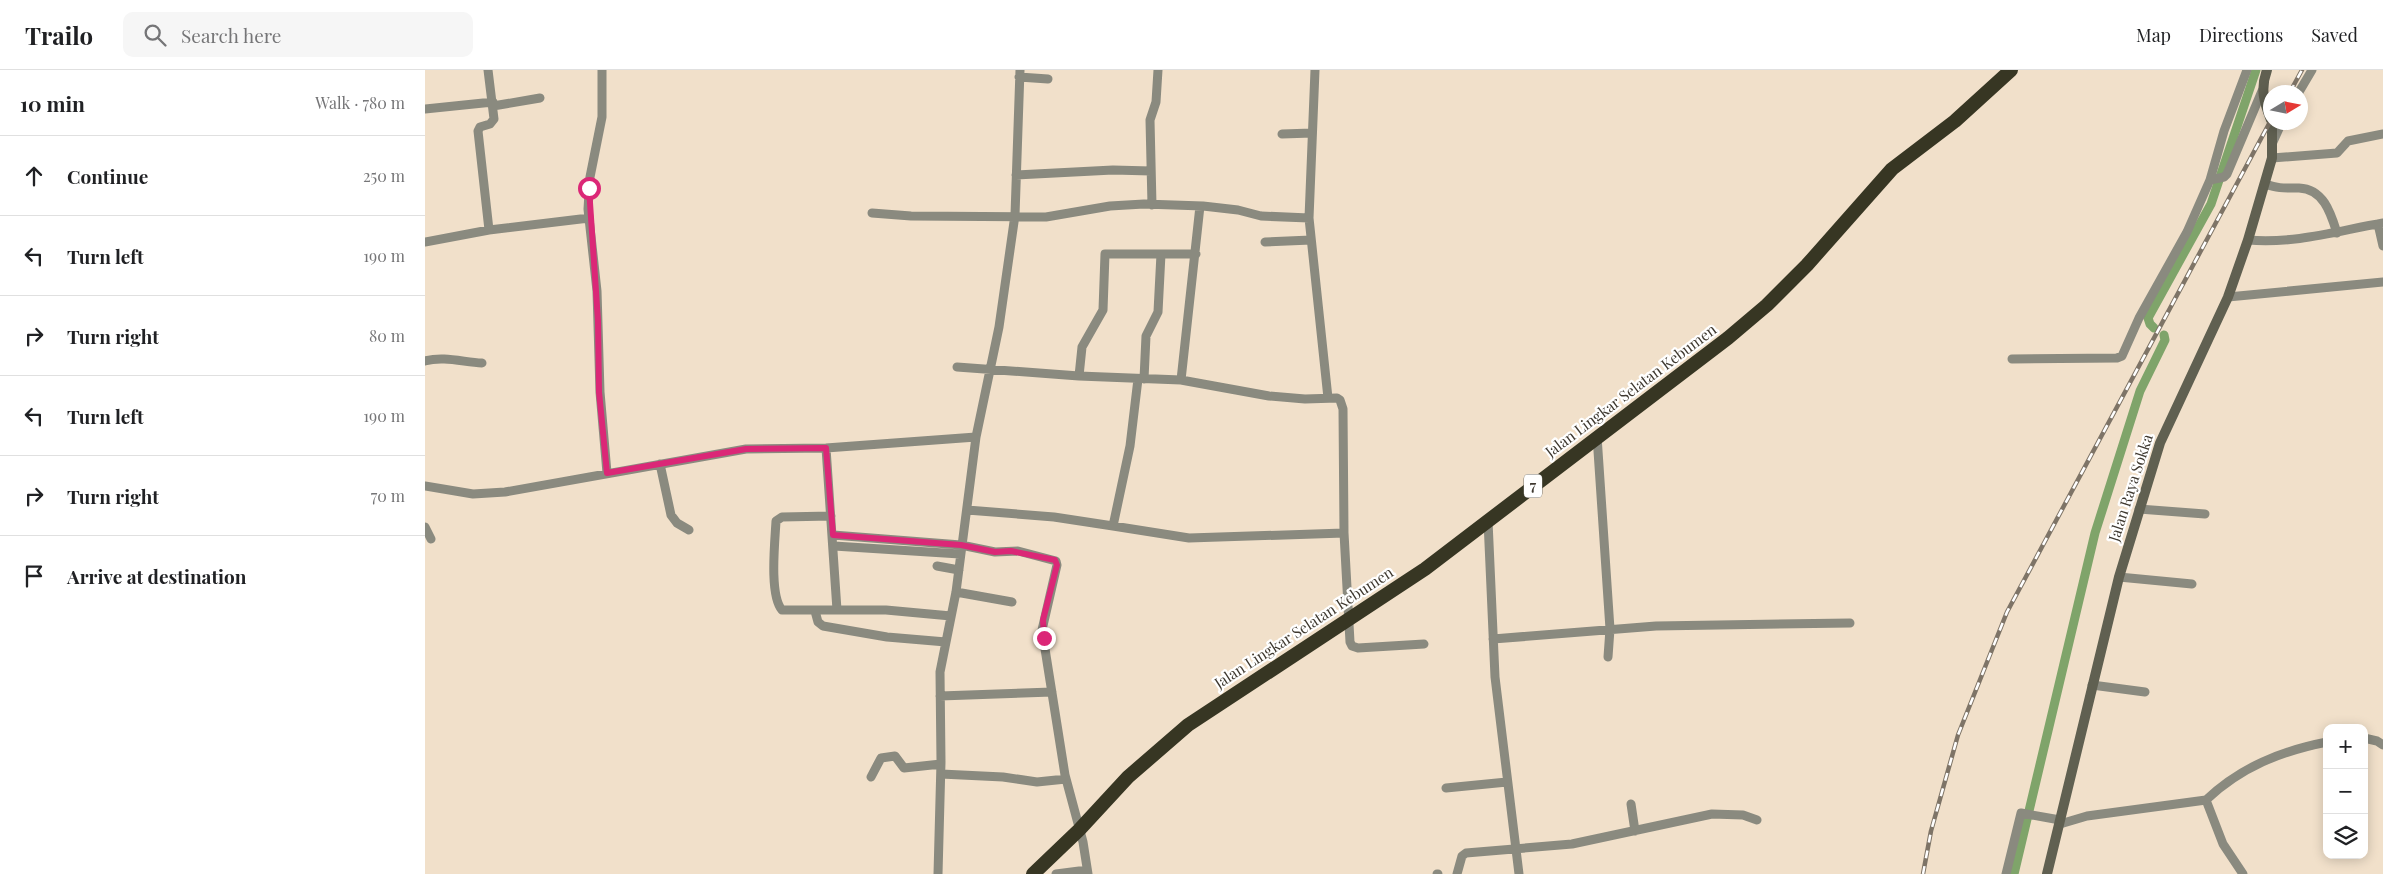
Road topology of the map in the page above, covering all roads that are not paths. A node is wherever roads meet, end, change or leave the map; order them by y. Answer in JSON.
{"nodes":[{"id":1,"x":489,"y":70,"type":"edge"},
{"id":2,"x":602,"y":70,"type":"edge"},
{"id":3,"x":1158,"y":70,"type":"edge"},
{"id":4,"x":1315,"y":70,"type":"edge"},
{"id":5,"x":2011,"y":70,"type":"edge"},
{"id":6,"x":2247,"y":70,"type":"edge"},
{"id":7,"x":2267,"y":70,"type":"edge"},
{"id":8,"x":2312,"y":70,"type":"edge"},
{"id":9,"x":1019,"y":74,"type":"edge"},
{"id":10,"x":1048,"y":79,"type":"dead end"},
{"id":11,"x":2303,"y":85,"type":"edge"},
{"id":12,"x":2262,"y":91,"type":"junction"},
{"id":13,"x":540,"y":98,"type":"dead end"},
{"id":14,"x":2263,"y":101,"type":"edge"},
{"id":15,"x":493,"y":104,"type":"junction"},
{"id":16,"x":425,"y":109,"type":"edge"},
{"id":17,"x":2271,"y":130,"type":"edge"},
{"id":18,"x":2278,"y":130,"type":"edge"},
{"id":19,"x":1311,"y":133,"type":"junction"},
{"id":20,"x":1282,"y":134,"type":"dead end"},
{"id":21,"x":2383,"y":134,"type":"edge"},
{"id":22,"x":2272,"y":142,"type":"junction"},
{"id":23,"x":2272,"y":158,"type":"junction"},
{"id":24,"x":1151,"y":171,"type":"junction"},
{"id":25,"x":1016,"y":175,"type":"junction"},
{"id":26,"x":2212,"y":180,"type":"junction"},
{"id":27,"x":2265,"y":184,"type":"junction"},
{"id":28,"x":1152,"y":205,"type":"junction"},
{"id":29,"x":1200,"y":206,"type":"junction"},
{"id":30,"x":871,"y":212,"type":"dead end"},
{"id":31,"x":1015,"y":215,"type":"junction"},
{"id":32,"x":589,"y":218,"type":"junction"},
{"id":33,"x":1309,"y":218,"type":"junction"},
{"id":34,"x":2381,"y":224,"type":"edge"},
{"id":35,"x":489,"y":230,"type":"junction"},
{"id":36,"x":2337,"y":233,"type":"junction"},
{"id":37,"x":1311,"y":240,"type":"junction"},
{"id":38,"x":2249,"y":240,"type":"junction"},
{"id":39,"x":425,"y":242,"type":"edge"},
{"id":40,"x":1265,"y":242,"type":"dead end"},
{"id":41,"x":2383,"y":246,"type":"edge"},
{"id":42,"x":1161,"y":254,"type":"junction"},
{"id":43,"x":1196,"y":254,"type":"junction"},
{"id":44,"x":2383,"y":282,"type":"edge"},
{"id":45,"x":2228,"y":297,"type":"junction"},
{"id":46,"x":2012,"y":358,"type":"dead end"},
{"id":47,"x":425,"y":361,"type":"edge"},
{"id":48,"x":482,"y":363,"type":"dead end"},
{"id":49,"x":957,"y":367,"type":"dead end"},
{"id":50,"x":990,"y":369,"type":"junction"},
{"id":51,"x":1079,"y":376,"type":"junction"},
{"id":52,"x":1141,"y":379,"type":"junction"},
{"id":53,"x":1181,"y":380,"type":"junction"},
{"id":54,"x":1328,"y":398,"type":"junction"},
{"id":55,"x":1597,"y":436,"type":"junction"},
{"id":56,"x":976,"y":437,"type":"junction"},
{"id":57,"x":826,"y":448,"type":"junction"},
{"id":58,"x":660,"y":464,"type":"junction"},
{"id":59,"x":607,"y":473,"type":"junction"},
{"id":60,"x":425,"y":486,"type":"edge"},
{"id":61,"x":2139,"y":509,"type":"junction"},
{"id":62,"x":967,"y":510,"type":"junction"},
{"id":63,"x":2205,"y":514,"type":"dead end"},
{"id":64,"x":831,"y":516,"type":"junction"},
{"id":65,"x":1488,"y":521,"type":"junction"},
{"id":66,"x":1113,"y":526,"type":"junction"},
{"id":67,"x":425,"y":527,"type":"edge"},
{"id":68,"x":689,"y":530,"type":"dead end"},
{"id":69,"x":1344,"y":533,"type":"junction"},
{"id":70,"x":833,"y":535,"type":"junction"},
{"id":71,"x":431,"y":539,"type":"dead end"},
{"id":72,"x":834,"y":546,"type":"junction"},
{"id":73,"x":961,"y":550,"type":"junction"},
{"id":74,"x":937,"y":566,"type":"dead end"},
{"id":75,"x":959,"y":570,"type":"junction"},
{"id":76,"x":2119,"y":577,"type":"junction"},
{"id":77,"x":2193,"y":584,"type":"dead end"},
{"id":78,"x":956,"y":592,"type":"junction"},
{"id":79,"x":1012,"y":602,"type":"dead end"},
{"id":80,"x":837,"y":610,"type":"junction"},
{"id":81,"x":815,"y":611,"type":"junction"},
{"id":82,"x":951,"y":616,"type":"junction"},
{"id":83,"x":1350,"y":619,"type":"junction"},
{"id":84,"x":1851,"y":623,"type":"dead end"},
{"id":85,"x":1609,"y":629,"type":"junction"},
{"id":86,"x":1493,"y":639,"type":"junction"},
{"id":87,"x":946,"y":642,"type":"junction"},
{"id":88,"x":1424,"y":644,"type":"dead end"},
{"id":89,"x":1608,"y":657,"type":"dead end"},
{"id":90,"x":2092,"y":685,"type":"junction"},
{"id":91,"x":1052,"y":692,"type":"junction"},
{"id":92,"x":2145,"y":692,"type":"dead end"},
{"id":93,"x":940,"y":696,"type":"junction"},
{"id":94,"x":2368,"y":739,"type":"edge"},
{"id":95,"x":2323,"y":743,"type":"edge"},
{"id":96,"x":2383,"y":745,"type":"edge"},
{"id":97,"x":941,"y":764,"type":"junction"},
{"id":98,"x":941,"y":774,"type":"junction"},
{"id":99,"x":871,"y":777,"type":"dead end"},
{"id":100,"x":1066,"y":779,"type":"junction"},
{"id":101,"x":1507,"y":782,"type":"junction"},
{"id":102,"x":1446,"y":788,"type":"dead end"},
{"id":103,"x":2206,"y":800,"type":"junction"},
{"id":104,"x":1631,"y":804,"type":"dead end"},
{"id":105,"x":1757,"y":820,"type":"dead end"},
{"id":106,"x":2060,"y":822,"type":"junction"},
{"id":107,"x":1079,"y":830,"type":"junction"},
{"id":108,"x":1635,"y":831,"type":"junction"},
{"id":109,"x":1516,"y":849,"type":"junction"},
{"id":110,"x":1088,"y":872,"type":"edge"},
{"id":111,"x":938,"y":874,"type":"edge"},
{"id":112,"x":1033,"y":874,"type":"edge"},
{"id":113,"x":1056,"y":874,"type":"edge"},
{"id":114,"x":1457,"y":874,"type":"edge"},
{"id":115,"x":1519,"y":874,"type":"edge"},
{"id":116,"x":2006,"y":874,"type":"edge"},
{"id":117,"x":2047,"y":874,"type":"edge"},
{"id":118,"x":2243,"y":874,"type":"edge"}],
"edges":[{"from":1,"to":15,"type":"street"},
{"from":2,"to":32,"type":"street"},
{"from":3,"to":24,"type":"street"},
{"from":4,"to":19,"type":"street"},
{"from":5,"to":55,"type":"highway","name":"Jalan Lingkar Selatan Kebumen","number":"7"},
{"from":6,"to":26,"type":"street"},
{"from":7,"to":12,"type":"main road","name":"Jalan Raya Sokka"},
{"from":8,"to":11,"type":"street"},
{"from":9,"to":10,"type":"street"},
{"from":9,"to":25,"type":"street"},
{"from":12,"to":14,"type":"main road","name":"Jalan Raya Sokka"},
{"from":12,"to":26,"type":"street"},
{"from":13,"to":15,"type":"street"},
{"from":15,"to":16,"type":"street"},
{"from":15,"to":35,"type":"street"},
{"from":17,"to":22,"type":"main road","name":"Jalan Raya Sokka"},
{"from":18,"to":22,"type":"street"},
{"from":19,"to":20,"type":"street"},
{"from":19,"to":33,"type":"street"},
{"from":21,"to":23,"type":"street"},
{"from":22,"to":23,"type":"main road","name":"Jalan Raya Sokka"},
{"from":23,"to":27,"type":"main road","name":"Jalan Raya Sokka"},
{"from":24,"to":25,"type":"street"},
{"from":24,"to":28,"type":"street"},
{"from":25,"to":31,"type":"street"},
{"from":26,"to":46,"type":"street"},
{"from":27,"to":36,"type":"street"},
{"from":27,"to":38,"type":"main road","name":"Jalan Raya Sokka"},
{"from":28,"to":29,"type":"street"},
{"from":28,"to":31,"type":"street"},
{"from":29,"to":33,"type":"street"},
{"from":29,"to":43,"type":"street"},
{"from":30,"to":31,"type":"street"},
{"from":31,"to":50,"type":"street"},
{"from":32,"to":35,"type":"street"},
{"from":32,"to":59,"type":"street"},
{"from":33,"to":37,"type":"street"},
{"from":34,"to":36,"type":"street"},
{"from":34,"to":41,"type":"street"},
{"from":35,"to":39,"type":"street"},
{"from":36,"to":38,"type":"street"},
{"from":37,"to":40,"type":"street"},
{"from":37,"to":54,"type":"street"},
{"from":38,"to":45,"type":"main road","name":"Jalan Raya Sokka"},
{"from":42,"to":43,"type":"street"},
{"from":42,"to":51,"type":"street"},
{"from":42,"to":52,"type":"street"},
{"from":43,"to":53,"type":"street"},
{"from":44,"to":45,"type":"street"},
{"from":45,"to":61,"type":"main road","name":"Jalan Raya Sokka"},
{"from":47,"to":48,"type":"street"},
{"from":49,"to":50,"type":"street"},
{"from":50,"to":51,"type":"street"},
{"from":50,"to":56,"type":"street"},
{"from":51,"to":52,"type":"street"},
{"from":52,"to":53,"type":"street"},
{"from":52,"to":66,"type":"street"},
{"from":53,"to":54,"type":"street"},
{"from":54,"to":69,"type":"street"},
{"from":55,"to":65,"type":"highway","name":"Jalan Lingkar Selatan Kebumen","number":"7"},
{"from":55,"to":85,"type":"street"},
{"from":56,"to":57,"type":"street"},
{"from":56,"to":62,"type":"street"},
{"from":57,"to":58,"type":"street"},
{"from":57,"to":64,"type":"street"},
{"from":58,"to":59,"type":"street"},
{"from":58,"to":68,"type":"street"},
{"from":59,"to":60,"type":"street"},
{"from":61,"to":63,"type":"street"},
{"from":61,"to":76,"type":"main road","name":"Jalan Raya Sokka"},
{"from":62,"to":66,"type":"street"},
{"from":62,"to":73,"type":"street"},
{"from":64,"to":70,"type":"street"},
{"from":64,"to":81,"type":"street"},
{"from":65,"to":83,"type":"highway","name":"Jalan Lingkar Selatan Kebumen","number":"7"},
{"from":65,"to":86,"type":"street"},
{"from":66,"to":69,"type":"street"},
{"from":67,"to":71,"type":"street"},
{"from":69,"to":83,"type":"street"},
{"from":70,"to":72,"type":"street"},
{"from":70,"to":73,"type":"street"},
{"from":72,"to":73,"type":"street"},
{"from":72,"to":80,"type":"street"},
{"from":73,"to":75,"type":"street"},
{"from":73,"to":91,"type":"street"},
{"from":74,"to":75,"type":"street"},
{"from":75,"to":78,"type":"street"},
{"from":76,"to":77,"type":"street"},
{"from":76,"to":90,"type":"main road","name":"Jalan Raya Sokka"},
{"from":78,"to":79,"type":"street"},
{"from":78,"to":82,"type":"street"},
{"from":80,"to":81,"type":"street"},
{"from":80,"to":82,"type":"street"},
{"from":81,"to":87,"type":"street"},
{"from":82,"to":87,"type":"street"},
{"from":83,"to":88,"type":"street"},
{"from":83,"to":107,"type":"highway","name":"Jalan Lingkar Selatan Kebumen","number":"7"},
{"from":84,"to":85,"type":"street"},
{"from":85,"to":86,"type":"street"},
{"from":85,"to":89,"type":"street"},
{"from":86,"to":101,"type":"street"},
{"from":87,"to":93,"type":"street"},
{"from":90,"to":92,"type":"street"},
{"from":90,"to":106,"type":"main road","name":"Jalan Raya Sokka"},
{"from":91,"to":93,"type":"street"},
{"from":91,"to":100,"type":"street"},
{"from":93,"to":97,"type":"street"},
{"from":94,"to":96,"type":"street"},
{"from":95,"to":103,"type":"street"},
{"from":97,"to":98,"type":"street"},
{"from":97,"to":99,"type":"street"},
{"from":98,"to":100,"type":"street"},
{"from":98,"to":111,"type":"street"},
{"from":100,"to":107,"type":"street"},
{"from":101,"to":102,"type":"street"},
{"from":101,"to":109,"type":"street"},
{"from":103,"to":106,"type":"street"},
{"from":103,"to":118,"type":"street"},
{"from":104,"to":108,"type":"street"},
{"from":105,"to":108,"type":"street"},
{"from":106,"to":116,"type":"street"},
{"from":106,"to":117,"type":"main road","name":"Jalan Raya Sokka"},
{"from":107,"to":110,"type":"street"},
{"from":107,"to":112,"type":"highway","name":"Jalan Lingkar Selatan Kebumen","number":"7"},
{"from":108,"to":109,"type":"street"},
{"from":109,"to":114,"type":"street"},
{"from":109,"to":115,"type":"street"},
{"from":110,"to":113,"type":"street"}]}
